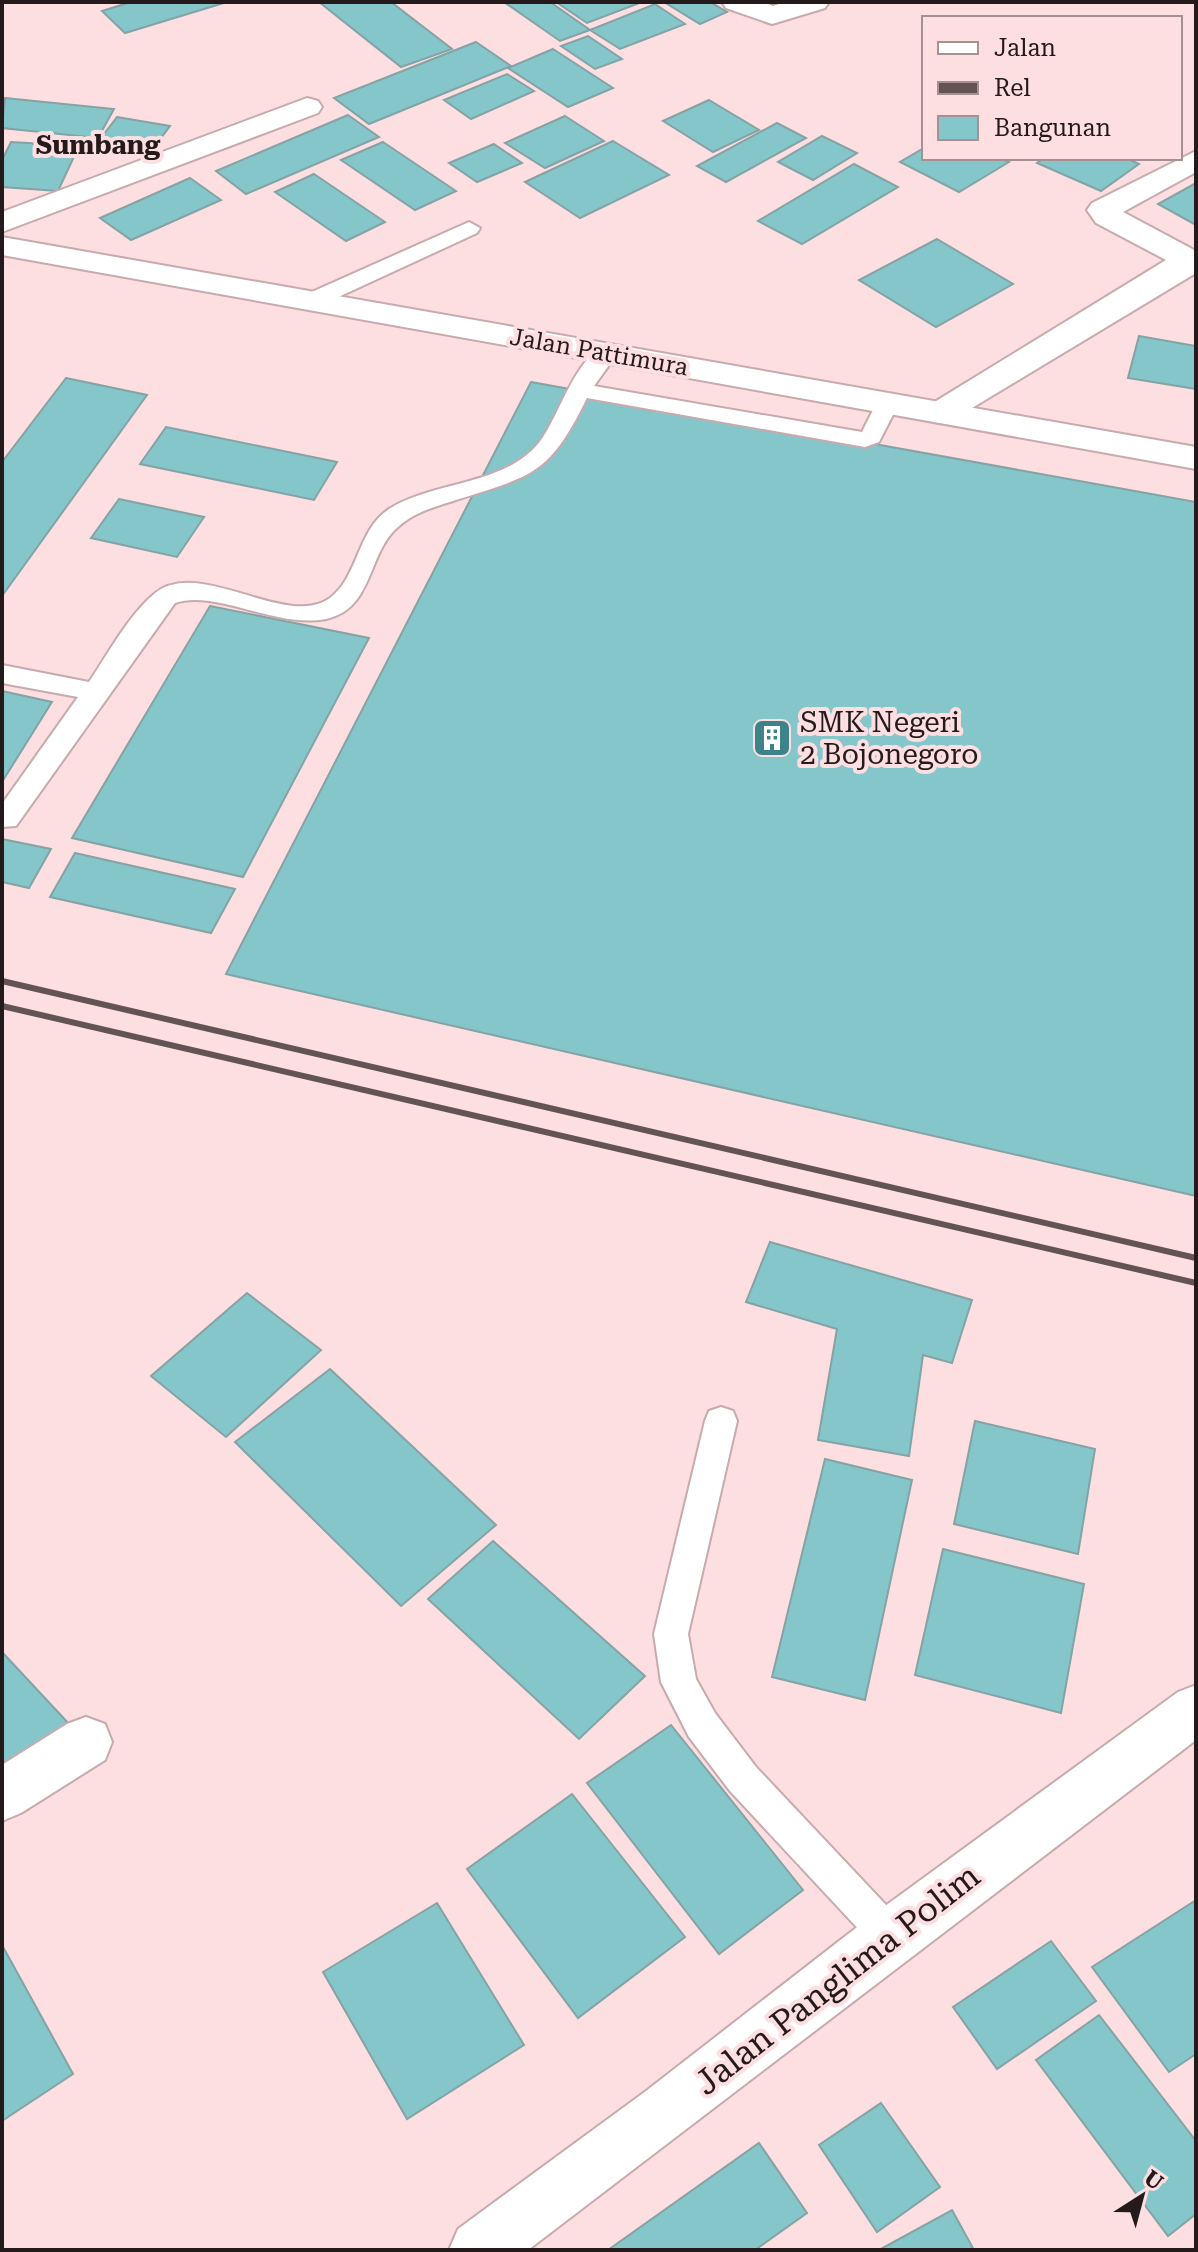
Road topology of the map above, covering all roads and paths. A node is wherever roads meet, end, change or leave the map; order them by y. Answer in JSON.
{"nodes":[{"id":1,"x":736,"y":2,"type":"edge"},
{"id":2,"x":815,"y":2,"type":"edge"},
{"id":3,"x":307,"y":107,"type":"dead end"},
{"id":4,"x":1196,"y":160,"type":"edge"},
{"id":5,"x":2,"y":223,"type":"edge"},
{"id":6,"x":469,"y":228,"type":"dead end"},
{"id":7,"x":2,"y":246,"type":"edge"},
{"id":8,"x":1192,"y":261,"type":"edge"},
{"id":9,"x":313,"y":300,"type":"junction"},
{"id":10,"x":606,"y":354,"type":"junction"},
{"id":11,"x":580,"y":390,"type":"junction"},
{"id":12,"x":887,"y":403,"type":"junction"},
{"id":13,"x":940,"y":413,"type":"junction"},
{"id":14,"x":1196,"y":458,"type":"edge"},
{"id":15,"x":2,"y":674,"type":"edge"},
{"id":16,"x":96,"y":692,"type":"junction"},
{"id":17,"x":6,"y":819,"type":"dead end"},
{"id":18,"x":721,"y":1421,"type":"dead end"},
{"id":19,"x":1196,"y":1709,"type":"edge"},
{"id":20,"x":86,"y":1742,"type":"dead end"},
{"id":21,"x":2,"y":1795,"type":"edge"},
{"id":22,"x":890,"y":1936,"type":"junction"},
{"id":23,"x":479,"y":2250,"type":"edge"}],
"edges":[{"from":1,"to":2,"type":"street"},
{"from":3,"to":5,"type":"street"},
{"from":4,"to":8,"type":"street"},
{"from":6,"to":9,"type":"lane"},
{"from":7,"to":9,"type":"street","name":"Jalan Pattimura"},
{"from":8,"to":13,"type":"street"},
{"from":9,"to":10,"type":"street","name":"Jalan Pattimura"},
{"from":10,"to":11,"type":"lane"},
{"from":10,"to":12,"type":"street","name":"Jalan Pattimura"},
{"from":11,"to":12,"type":"lane"},
{"from":11,"to":16,"type":"lane"},
{"from":12,"to":13,"type":"street","name":"Jalan Pattimura"},
{"from":13,"to":14,"type":"street","name":"Jalan Pattimura"},
{"from":15,"to":16,"type":"lane"},
{"from":16,"to":17,"type":"lane"},
{"from":18,"to":22,"type":"lane"},
{"from":19,"to":22,"type":"street","name":"Jalan Panglima Polim"},
{"from":20,"to":21,"type":"street"},
{"from":22,"to":23,"type":"street","name":"Jalan Panglima Polim"}]}
